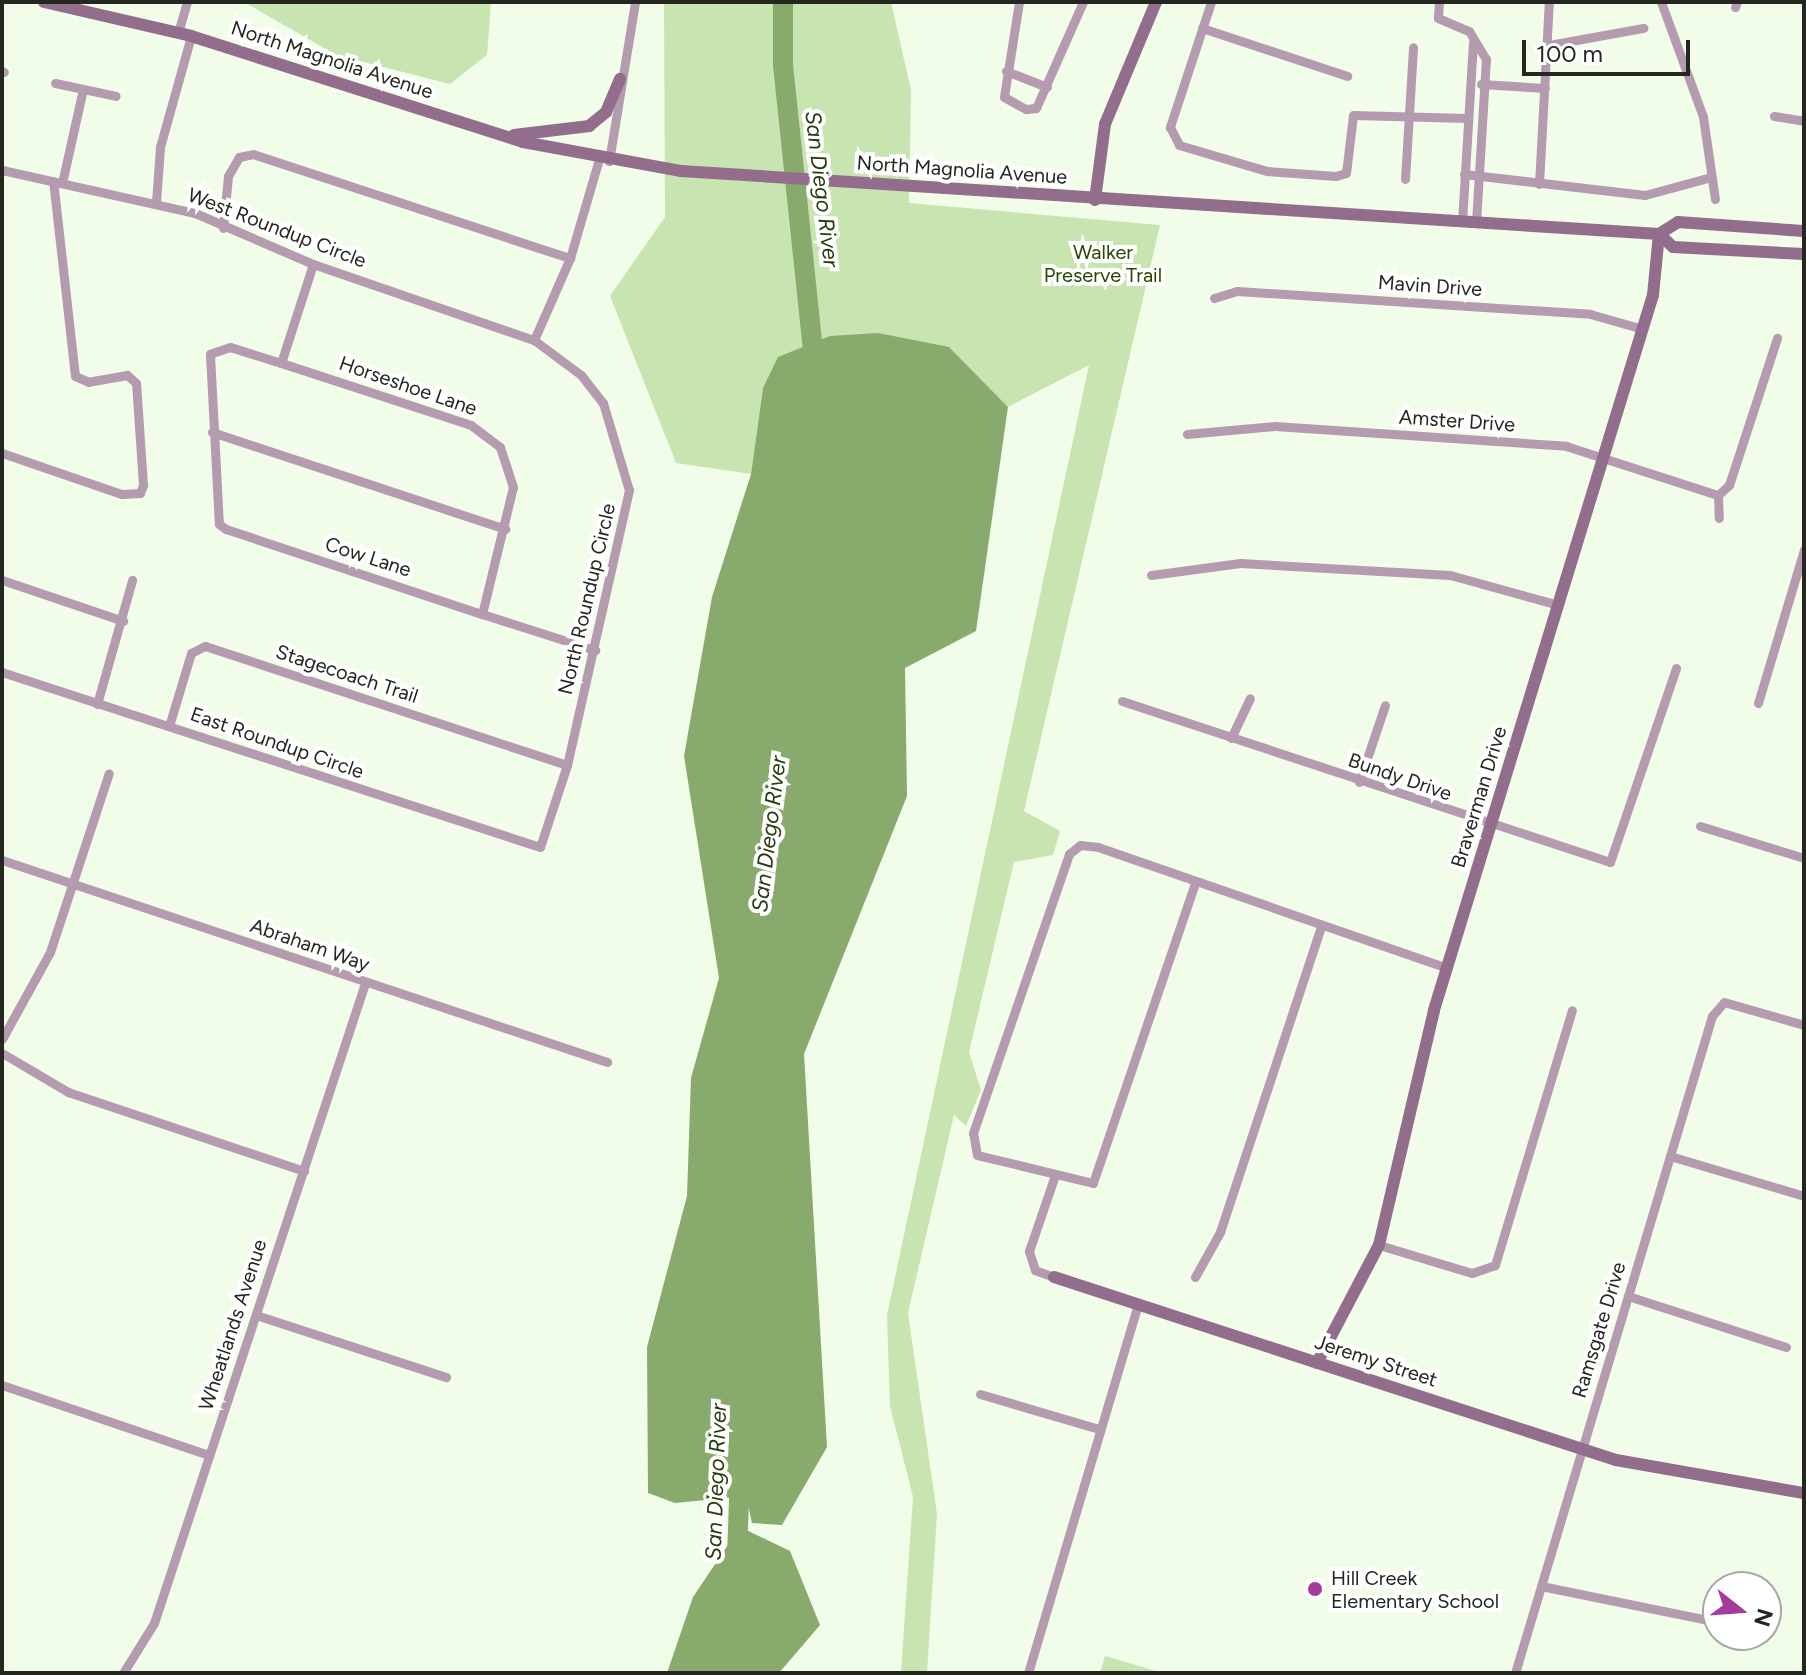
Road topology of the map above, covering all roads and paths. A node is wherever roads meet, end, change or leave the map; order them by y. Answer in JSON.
{"nodes":[{"id":1,"x":44,"y":2,"type":"edge"},
{"id":2,"x":187,"y":2,"type":"edge"},
{"id":3,"x":635,"y":2,"type":"edge"},
{"id":4,"x":1019,"y":2,"type":"edge"},
{"id":5,"x":1083,"y":2,"type":"edge"},
{"id":6,"x":1156,"y":2,"type":"edge"},
{"id":7,"x":1211,"y":2,"type":"edge"},
{"id":8,"x":1439,"y":2,"type":"edge"},
{"id":9,"x":1549,"y":2,"type":"edge"},
{"id":10,"x":1661,"y":2,"type":"edge"},
{"id":11,"x":1202,"y":28,"type":"junction"},
{"id":12,"x":1643,"y":28,"type":"dead end"},
{"id":13,"x":185,"y":34,"type":"junction"},
{"id":14,"x":1473,"y":42,"type":"junction"},
{"id":15,"x":1549,"y":45,"type":"junction"},
{"id":16,"x":1413,"y":47,"type":"dead end"},
{"id":17,"x":1006,"y":71,"type":"junction"},
{"id":18,"x":1347,"y":76,"type":"dead end"},
{"id":19,"x":620,"y":79,"type":"junction"},
{"id":20,"x":55,"y":83,"type":"dead end"},
{"id":21,"x":1470,"y":83,"type":"junction"},
{"id":22,"x":1483,"y":84,"type":"junction"},
{"id":23,"x":1047,"y":87,"type":"junction"},
{"id":24,"x":1545,"y":88,"type":"junction"},
{"id":25,"x":83,"y":89,"type":"junction"},
{"id":26,"x":116,"y":96,"type":"dead end"},
{"id":27,"x":1408,"y":116,"type":"junction"},
{"id":28,"x":1774,"y":116,"type":"dead end"},
{"id":29,"x":1467,"y":118,"type":"junction"},
{"id":30,"x":1804,"y":121,"type":"edge"},
{"id":31,"x":498,"y":135,"type":"junction"},
{"id":32,"x":604,"y":160,"type":"junction"},
{"id":33,"x":2,"y":170,"type":"edge"},
{"id":34,"x":1464,"y":174,"type":"junction"},
{"id":35,"x":1478,"y":175,"type":"junction"},
{"id":36,"x":1711,"y":177,"type":"junction"},
{"id":37,"x":1405,"y":179,"type":"dead end"},
{"id":38,"x":58,"y":182,"type":"junction"},
{"id":39,"x":1539,"y":184,"type":"junction"},
{"id":40,"x":1715,"y":199,"type":"dead end"},
{"id":41,"x":1095,"y":200,"type":"junction"},
{"id":42,"x":156,"y":202,"type":"junction"},
{"id":43,"x":1462,"y":222,"type":"junction"},
{"id":44,"x":1476,"y":222,"type":"junction"},
{"id":45,"x":223,"y":228,"type":"junction"},
{"id":46,"x":1804,"y":231,"type":"edge"},
{"id":47,"x":1659,"y":234,"type":"junction"},
{"id":48,"x":1800,"y":251,"type":"edge"},
{"id":49,"x":570,"y":258,"type":"junction"},
{"id":50,"x":313,"y":264,"type":"junction"},
{"id":51,"x":1214,"y":298,"type":"dead end"},
{"id":52,"x":1643,"y":329,"type":"junction"},
{"id":53,"x":1777,"y":338,"type":"dead end"},
{"id":54,"x":534,"y":340,"type":"junction"},
{"id":55,"x":281,"y":363,"type":"junction"},
{"id":56,"x":212,"y":432,"type":"junction"},
{"id":57,"x":1187,"y":434,"type":"dead end"},
{"id":58,"x":2,"y":453,"type":"edge"},
{"id":59,"x":1604,"y":458,"type":"junction"},
{"id":60,"x":1718,"y":495,"type":"junction"},
{"id":61,"x":1719,"y":518,"type":"dead end"},
{"id":62,"x":505,"y":529,"type":"junction"},
{"id":63,"x":1804,"y":550,"type":"edge"},
{"id":64,"x":1151,"y":575,"type":"dead end"},
{"id":65,"x":2,"y":580,"type":"edge"},
{"id":66,"x":132,"y":580,"type":"dead end"},
{"id":67,"x":1558,"y":605,"type":"junction"},
{"id":68,"x":482,"y":614,"type":"junction"},
{"id":69,"x":123,"y":621,"type":"junction"},
{"id":70,"x":595,"y":650,"type":"junction"},
{"id":71,"x":1676,"y":668,"type":"dead end"},
{"id":72,"x":2,"y":672,"type":"edge"},
{"id":73,"x":1250,"y":698,"type":"dead end"},
{"id":74,"x":1122,"y":701,"type":"dead end"},
{"id":75,"x":1758,"y":703,"type":"dead end"},
{"id":76,"x":97,"y":704,"type":"junction"},
{"id":77,"x":1385,"y":705,"type":"dead end"},
{"id":78,"x":169,"y":726,"type":"junction"},
{"id":79,"x":1231,"y":738,"type":"junction"},
{"id":80,"x":567,"y":765,"type":"junction"},
{"id":81,"x":109,"y":773,"type":"dead end"},
{"id":82,"x":1359,"y":782,"type":"junction"},
{"id":83,"x":1700,"y":826,"type":"dead end"},
{"id":84,"x":1490,"y":827,"type":"junction"},
{"id":85,"x":540,"y":847,"type":"joint"},
{"id":86,"x":1804,"y":858,"type":"edge"},
{"id":87,"x":2,"y":860,"type":"edge"},
{"id":88,"x":1195,"y":883,"type":"junction"},
{"id":89,"x":74,"y":885,"type":"junction"},
{"id":90,"x":1321,"y":926,"type":"junction"},
{"id":91,"x":1447,"y":968,"type":"junction"},
{"id":92,"x":365,"y":983,"type":"junction"},
{"id":93,"x":1572,"y":1010,"type":"dead end"},
{"id":94,"x":1804,"y":1025,"type":"edge"},
{"id":95,"x":2,"y":1039,"type":"edge"},
{"id":96,"x":2,"y":1053,"type":"edge"},
{"id":97,"x":607,"y":1062,"type":"dead end"},
{"id":98,"x":1670,"y":1156,"type":"junction"},
{"id":99,"x":304,"y":1171,"type":"junction"},
{"id":100,"x":1054,"y":1178,"type":"junction"},
{"id":101,"x":1804,"y":1196,"type":"edge"},
{"id":102,"x":1379,"y":1245,"type":"junction"},
{"id":103,"x":1054,"y":1277,"type":"joint"},
{"id":104,"x":1195,"y":1277,"type":"dead end"},
{"id":105,"x":1628,"y":1296,"type":"junction"},
{"id":106,"x":1138,"y":1305,"type":"junction"},
{"id":107,"x":256,"y":1315,"type":"junction"},
{"id":108,"x":1786,"y":1347,"type":"dead end"},
{"id":109,"x":1317,"y":1363,"type":"junction"},
{"id":110,"x":446,"y":1377,"type":"dead end"},
{"id":111,"x":2,"y":1385,"type":"edge"},
{"id":112,"x":980,"y":1394,"type":"dead end"},
{"id":113,"x":1099,"y":1429,"type":"junction"},
{"id":114,"x":1582,"y":1450,"type":"junction"},
{"id":115,"x":209,"y":1455,"type":"junction"},
{"id":116,"x":1804,"y":1493,"type":"edge"},
{"id":117,"x":1541,"y":1586,"type":"junction"},
{"id":118,"x":1702,"y":1619,"type":"edge"},
{"id":119,"x":123,"y":1673,"type":"edge"},
{"id":120,"x":1028,"y":1673,"type":"edge"},
{"id":121,"x":1515,"y":1673,"type":"edge"}],
"edges":[{"from":1,"to":13,"type":"street","name":"North Magnolia Avenue"},
{"from":2,"to":13,"type":"street"},
{"from":3,"to":19,"type":"street"},
{"from":4,"to":17,"type":"street"},
{"from":5,"to":23,"type":"street"},
{"from":6,"to":41,"type":"street"},
{"from":7,"to":11,"type":"street"},
{"from":8,"to":14,"type":"street"},
{"from":9,"to":15,"type":"street"},
{"from":10,"to":36,"type":"street"},
{"from":11,"to":18,"type":"street"},
{"from":11,"to":27,"type":"street"},
{"from":12,"to":15,"type":"street"},
{"from":13,"to":31,"type":"street","name":"North Magnolia Avenue"},
{"from":13,"to":42,"type":"street"},
{"from":14,"to":21,"type":"street"},
{"from":14,"to":22,"type":"street"},
{"from":15,"to":24,"type":"street"},
{"from":16,"to":27,"type":"street"},
{"from":17,"to":23,"type":"street"},
{"from":17,"to":23,"type":"street"},
{"from":19,"to":31,"type":"street"},
{"from":19,"to":32,"type":"street"},
{"from":20,"to":25,"type":"street"},
{"from":21,"to":22,"type":"street"},
{"from":21,"to":29,"type":"street"},
{"from":22,"to":24,"type":"street"},
{"from":22,"to":35,"type":"street"},
{"from":24,"to":39,"type":"street"},
{"from":25,"to":26,"type":"street"},
{"from":25,"to":38,"type":"street"},
{"from":27,"to":29,"type":"street"},
{"from":27,"to":37,"type":"street"},
{"from":28,"to":30,"type":"street"},
{"from":29,"to":34,"type":"street"},
{"from":31,"to":32,"type":"street","name":"North Magnolia Avenue"},
{"from":32,"to":41,"type":"street","name":"North Magnolia Avenue"},
{"from":32,"to":49,"type":"street"},
{"from":33,"to":38,"type":"street","name":"West Roundup Circle"},
{"from":34,"to":35,"type":"street"},
{"from":34,"to":43,"type":"street"},
{"from":35,"to":39,"type":"street"},
{"from":35,"to":44,"type":"street"},
{"from":36,"to":39,"type":"street"},
{"from":36,"to":40,"type":"street"},
{"from":38,"to":42,"type":"street","name":"West Roundup Circle"},
{"from":38,"to":58,"type":"street"},
{"from":41,"to":43,"type":"street","name":"North Magnolia Avenue"},
{"from":42,"to":45,"type":"street","name":"West Roundup Circle"},
{"from":43,"to":44,"type":"street","name":"North Magnolia Avenue"},
{"from":44,"to":47,"type":"street","name":"North Magnolia Avenue"},
{"from":45,"to":49,"type":"street"},
{"from":45,"to":50,"type":"street","name":"West Roundup Circle"},
{"from":46,"to":47,"type":"street","name":"North Magnolia Avenue"},
{"from":47,"to":48,"type":"street","name":"North Magnolia Avenue"},
{"from":47,"to":52,"type":"street","name":"Braverman Drive"},
{"from":49,"to":54,"type":"street"},
{"from":50,"to":54,"type":"street","name":"West Roundup Circle"},
{"from":50,"to":55,"type":"street"},
{"from":51,"to":52,"type":"street","name":"Mavin Drive"},
{"from":52,"to":59,"type":"street","name":"Braverman Drive"},
{"from":53,"to":60,"type":"street"},
{"from":54,"to":70,"type":"street","name":"North Roundup Circle"},
{"from":55,"to":56,"type":"street","name":"Horseshoe Lane"},
{"from":55,"to":62,"type":"street","name":"Horseshoe Lane"},
{"from":56,"to":62,"type":"street"},
{"from":56,"to":68,"type":"street","name":"Cow Lane"},
{"from":57,"to":59,"type":"street","name":"Amster Drive"},
{"from":59,"to":60,"type":"street","name":"Amster Drive"},
{"from":59,"to":67,"type":"street","name":"Braverman Drive"},
{"from":60,"to":61,"type":"street"},
{"from":62,"to":68,"type":"street","name":"Horseshoe Lane"},
{"from":63,"to":75,"type":"street"},
{"from":64,"to":67,"type":"street"},
{"from":65,"to":69,"type":"street"},
{"from":66,"to":69,"type":"street"},
{"from":67,"to":84,"type":"street","name":"Braverman Drive"},
{"from":68,"to":70,"type":"street","name":"Cow Lane"},
{"from":69,"to":76,"type":"street"},
{"from":70,"to":80,"type":"street","name":"North Roundup Circle"},
{"from":71,"to":84,"type":"street","name":"Bundy Drive"},
{"from":72,"to":76,"type":"street","name":"East Roundup Circle"},
{"from":73,"to":79,"type":"street"},
{"from":74,"to":79,"type":"street","name":"Bundy Drive"},
{"from":76,"to":78,"type":"street","name":"East Roundup Circle"},
{"from":77,"to":82,"type":"street"},
{"from":78,"to":80,"type":"street","name":"Stagecoach Trail"},
{"from":78,"to":85,"type":"street","name":"East Roundup Circle"},
{"from":79,"to":82,"type":"street","name":"Bundy Drive"},
{"from":80,"to":85,"type":"street","name":"North Roundup Circle"},
{"from":81,"to":89,"type":"street"},
{"from":82,"to":84,"type":"street","name":"Bundy Drive"},
{"from":83,"to":86,"type":"street"},
{"from":84,"to":91,"type":"street","name":"Braverman Drive"},
{"from":87,"to":89,"type":"street","name":"Abraham Way"},
{"from":88,"to":90,"type":"street"},
{"from":88,"to":100,"type":"street"},
{"from":88,"to":100,"type":"street"},
{"from":89,"to":92,"type":"street","name":"Abraham Way"},
{"from":89,"to":95,"type":"street"},
{"from":90,"to":91,"type":"street"},
{"from":90,"to":104,"type":"street"},
{"from":91,"to":102,"type":"street","name":"Braverman Drive"},
{"from":92,"to":97,"type":"street","name":"Abraham Way"},
{"from":92,"to":99,"type":"street","name":"Wheatlands Avenue"},
{"from":93,"to":102,"type":"street"},
{"from":94,"to":98,"type":"street","name":"Ramsgate Drive"},
{"from":96,"to":99,"type":"street"},
{"from":98,"to":101,"type":"street"},
{"from":98,"to":105,"type":"street","name":"Ramsgate Drive"},
{"from":99,"to":107,"type":"street","name":"Wheatlands Avenue"},
{"from":100,"to":103,"type":"street","name":"Jeremy Street"},
{"from":102,"to":109,"type":"street","name":"Braverman Drive"},
{"from":103,"to":106,"type":"street","name":"Jeremy Street"},
{"from":105,"to":108,"type":"street"},
{"from":105,"to":114,"type":"street","name":"Ramsgate Drive"},
{"from":106,"to":109,"type":"street","name":"Jeremy Street"},
{"from":106,"to":113,"type":"street"},
{"from":107,"to":110,"type":"street"},
{"from":107,"to":115,"type":"street","name":"Wheatlands Avenue"},
{"from":109,"to":114,"type":"street","name":"Jeremy Street"},
{"from":111,"to":115,"type":"street"},
{"from":112,"to":113,"type":"street"},
{"from":113,"to":120,"type":"street"},
{"from":114,"to":116,"type":"street","name":"Jeremy Street"},
{"from":114,"to":117,"type":"street","name":"Ramsgate Drive"},
{"from":115,"to":119,"type":"street","name":"Wheatlands Avenue"},
{"from":117,"to":118,"type":"street"},
{"from":117,"to":121,"type":"street","name":"Ramsgate Drive"}]}
